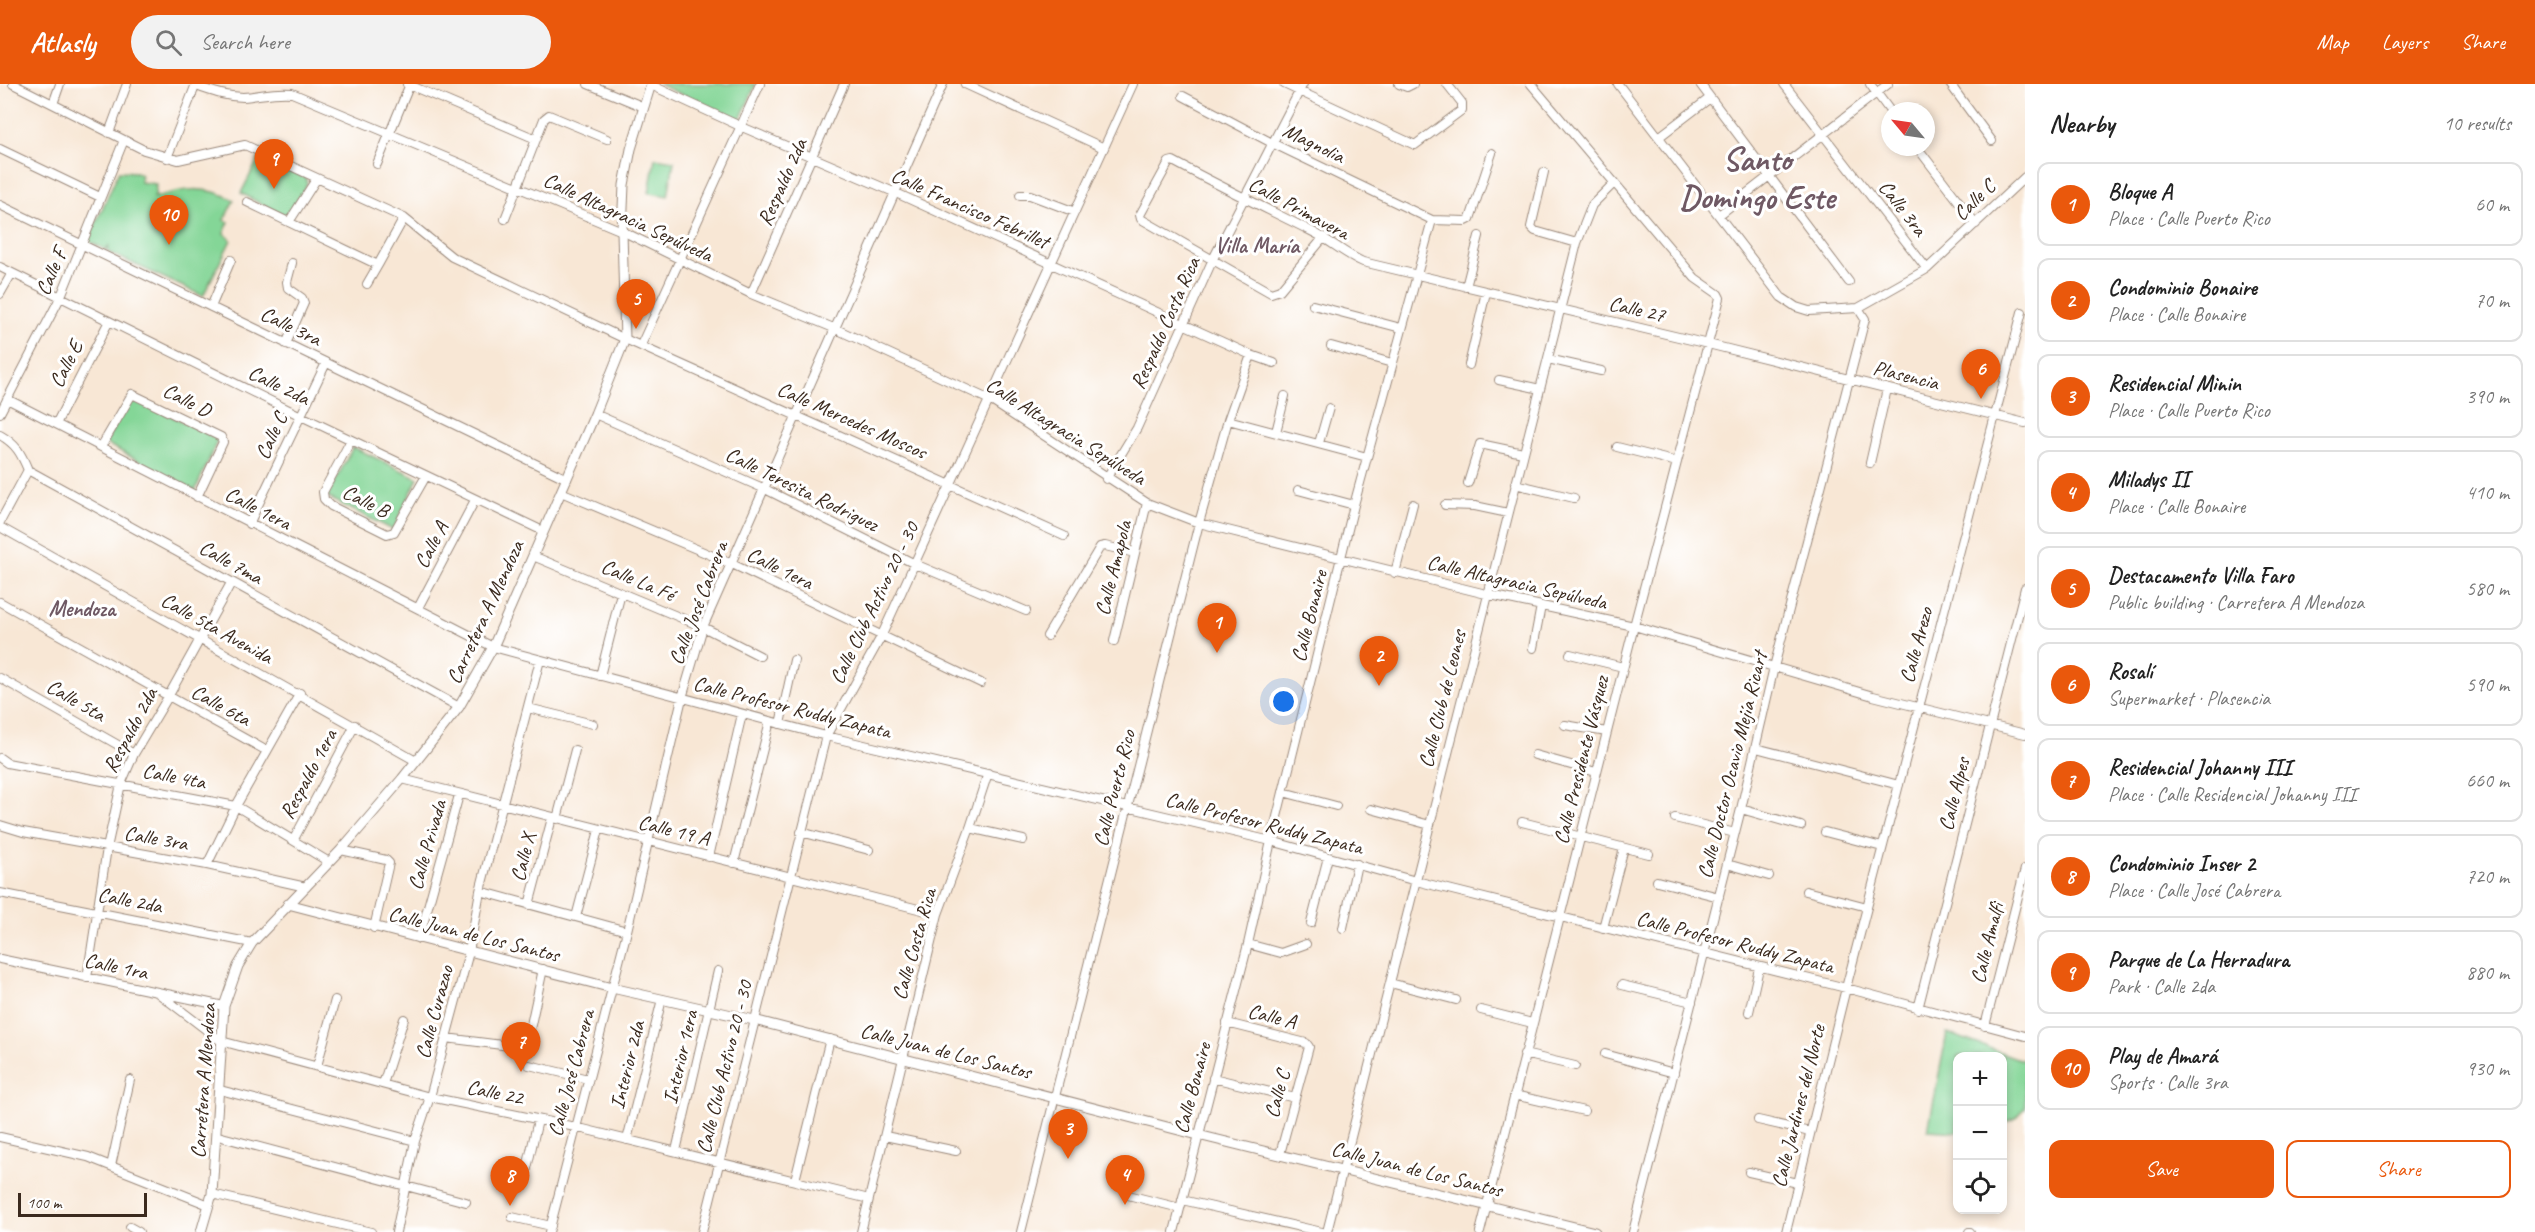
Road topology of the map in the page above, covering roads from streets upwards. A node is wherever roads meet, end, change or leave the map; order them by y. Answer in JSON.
{"nodes":[{"id":1,"x":13,"y":84,"type":"edge"},
{"id":2,"x":60,"y":84,"type":"edge"},
{"id":3,"x":127,"y":84,"type":"edge"},
{"id":4,"x":409,"y":84,"type":"edge"},
{"id":5,"x":588,"y":84,"type":"edge"},
{"id":6,"x":760,"y":84,"type":"edge"},
{"id":7,"x":844,"y":84,"type":"edge"},
{"id":8,"x":944,"y":84,"type":"edge"},
{"id":9,"x":965,"y":84,"type":"edge"},
{"id":10,"x":1133,"y":84,"type":"edge"},
{"id":11,"x":1284,"y":84,"type":"edge"},
{"id":12,"x":1399,"y":84,"type":"edge"},
{"id":13,"x":1413,"y":84,"type":"edge"},
{"id":14,"x":1447,"y":84,"type":"edge"},
{"id":15,"x":1531,"y":84,"type":"edge"},
{"id":16,"x":1618,"y":84,"type":"edge"},
{"id":17,"x":1700,"y":84,"type":"edge"},
{"id":18,"x":1784,"y":84,"type":"edge"},
{"id":19,"x":1870,"y":84,"type":"edge"},
{"id":20,"x":1888,"y":84,"type":"edge"},
{"id":21,"x":1950,"y":84,"type":"edge"},
{"id":22,"x":196,"y":85,"type":"edge"},
{"id":23,"x":651,"y":85,"type":"edge"},
{"id":24,"x":1301,"y":88,"type":"edge"},
{"id":25,"x":1876,"y":93,"type":"junction"},
{"id":26,"x":1183,"y":96,"type":"dead end"},
{"id":27,"x":1710,"y":98,"type":"junction"},
{"id":28,"x":1883,"y":102,"type":"edge"},
{"id":29,"x":53,"y":104,"type":"junction"},
{"id":30,"x":644,"y":107,"type":"junction"},
{"id":31,"x":742,"y":127,"type":"junction"},
{"id":32,"x":109,"y":133,"type":"junction"},
{"id":33,"x":389,"y":134,"type":"junction"},
{"id":34,"x":1822,"y":134,"type":"junction"},
{"id":35,"x":1659,"y":137,"type":"junction"},
{"id":36,"x":536,"y":139,"type":"junction"},
{"id":37,"x":607,"y":140,"type":"dead end"},
{"id":38,"x":124,"y":141,"type":"junction"},
{"id":39,"x":1992,"y":141,"type":"dead end"},
{"id":40,"x":1272,"y":143,"type":"junction"},
{"id":41,"x":0,"y":148,"type":"edge"},
{"id":42,"x":1104,"y":148,"type":"junction"},
{"id":43,"x":1492,"y":153,"type":"dead end"},
{"id":44,"x":1924,"y":156,"type":"edge"},
{"id":45,"x":167,"y":158,"type":"junction"},
{"id":46,"x":813,"y":158,"type":"junction"},
{"id":47,"x":377,"y":164,"type":"dead end"},
{"id":48,"x":1544,"y":172,"type":"dead end"},
{"id":49,"x":1769,"y":176,"type":"junction"},
{"id":50,"x":2025,"y":177,"type":"edge"},
{"id":51,"x":317,"y":178,"type":"junction"},
{"id":52,"x":1613,"y":184,"type":"junction"},
{"id":53,"x":519,"y":187,"type":"junction"},
{"id":54,"x":896,"y":193,"type":"junction"},
{"id":55,"x":1020,"y":195,"type":"dead end"},
{"id":56,"x":100,"y":197,"type":"junction"},
{"id":57,"x":1243,"y":199,"type":"junction"},
{"id":58,"x":247,"y":202,"type":"dead end"},
{"id":59,"x":0,"y":205,"type":"edge"},
{"id":60,"x":1075,"y":212,"type":"junction"},
{"id":61,"x":1719,"y":215,"type":"junction"},
{"id":62,"x":404,"y":218,"type":"junction"},
{"id":63,"x":505,"y":219,"type":"dead end"},
{"id":64,"x":1432,"y":220,"type":"junction"},
{"id":65,"x":290,"y":222,"type":"junction"},
{"id":66,"x":1976,"y":224,"type":"junction"},
{"id":67,"x":621,"y":231,"type":"junction"},
{"id":68,"x":1479,"y":236,"type":"dead end"},
{"id":69,"x":1324,"y":237,"type":"junction"},
{"id":70,"x":1577,"y":243,"type":"junction"},
{"id":71,"x":83,"y":244,"type":"junction"},
{"id":72,"x":1213,"y":259,"type":"junction"},
{"id":73,"x":231,"y":260,"type":"dead end"},
{"id":74,"x":681,"y":261,"type":"junction"},
{"id":75,"x":292,"y":263,"type":"dead end"},
{"id":76,"x":378,"y":265,"type":"junction"},
{"id":77,"x":1052,"y":265,"type":"junction"},
{"id":78,"x":0,"y":267,"type":"edge"},
{"id":79,"x":1927,"y":269,"type":"junction"},
{"id":80,"x":12,"y":273,"type":"junction"},
{"id":81,"x":1416,"y":275,"type":"junction"},
{"id":82,"x":1849,"y":282,"type":"dead end"},
{"id":83,"x":367,"y":284,"type":"dead end"},
{"id":84,"x":1466,"y":287,"type":"junction"},
{"id":85,"x":1486,"y":292,"type":"junction"},
{"id":86,"x":0,"y":294,"type":"edge"},
{"id":87,"x":751,"y":294,"type":"junction"},
{"id":88,"x":61,"y":296,"type":"junction"},
{"id":89,"x":1313,"y":305,"type":"dead end"},
{"id":90,"x":211,"y":307,"type":"junction"},
{"id":91,"x":1858,"y":308,"type":"junction"},
{"id":92,"x":1561,"y":310,"type":"junction"},
{"id":93,"x":2022,"y":312,"type":"dead end"},
{"id":94,"x":109,"y":321,"type":"junction"},
{"id":95,"x":1183,"y":324,"type":"junction"},
{"id":96,"x":1401,"y":328,"type":"junction"},
{"id":97,"x":836,"y":329,"type":"junction"},
{"id":98,"x":625,"y":339,"type":"junction"},
{"id":99,"x":286,"y":344,"type":"junction"},
{"id":100,"x":1708,"y":344,"type":"junction"},
{"id":101,"x":642,"y":345,"type":"junction"},
{"id":102,"x":1331,"y":346,"type":"dead end"},
{"id":103,"x":1251,"y":355,"type":"junction"},
{"id":104,"x":1548,"y":359,"type":"junction"},
{"id":105,"x":326,"y":363,"type":"junction"},
{"id":106,"x":1274,"y":363,"type":"dead end"},
{"id":107,"x":1392,"y":363,"type":"junction"},
{"id":108,"x":1469,"y":365,"type":"dead end"},
{"id":109,"x":1601,"y":371,"type":"dead end"},
{"id":110,"x":1499,"y":380,"type":"dead end"},
{"id":111,"x":1848,"y":380,"type":"junction"},
{"id":112,"x":1540,"y":389,"type":"junction"},
{"id":113,"x":1887,"y":389,"type":"junction"},
{"id":114,"x":1285,"y":396,"type":"dead end"},
{"id":115,"x":7,"y":399,"type":"junction"},
{"id":116,"x":990,"y":400,"type":"junction"},
{"id":117,"x":1329,"y":408,"type":"dead end"},
{"id":118,"x":0,"y":413,"type":"edge"},
{"id":119,"x":595,"y":414,"type":"junction"},
{"id":120,"x":301,"y":416,"type":"junction"},
{"id":121,"x":799,"y":416,"type":"junction"},
{"id":122,"x":1995,"y":416,"type":"junction"},
{"id":123,"x":1228,"y":420,"type":"junction"},
{"id":124,"x":2025,"y":423,"type":"edge"},
{"id":125,"x":56,"y":424,"type":"junction"},
{"id":126,"x":1276,"y":432,"type":"junction"},
{"id":127,"x":0,"y":435,"type":"edge"},
{"id":128,"x":351,"y":440,"type":"junction"},
{"id":129,"x":1319,"y":443,"type":"junction"},
{"id":130,"x":101,"y":447,"type":"junction"},
{"id":131,"x":1617,"y":447,"type":"dead end"},
{"id":132,"x":1523,"y":453,"type":"junction"},
{"id":133,"x":1368,"y":457,"type":"junction"},
{"id":134,"x":1677,"y":462,"type":"junction"},
{"id":135,"x":1869,"y":463,"type":"dead end"},
{"id":136,"x":28,"y":470,"type":"junction"},
{"id":137,"x":426,"y":476,"type":"junction"},
{"id":138,"x":567,"y":478,"type":"junction"},
{"id":139,"x":1106,"y":478,"type":"junction"},
{"id":140,"x":1468,"y":483,"type":"dead end"},
{"id":141,"x":1515,"y":484,"type":"junction"},
{"id":142,"x":950,"y":485,"type":"junction"},
{"id":143,"x":765,"y":489,"type":"junction"},
{"id":144,"x":1299,"y":490,"type":"dead end"},
{"id":145,"x":561,"y":492,"type":"junction"},
{"id":146,"x":198,"y":498,"type":"junction"},
{"id":147,"x":1574,"y":498,"type":"dead end"},
{"id":148,"x":475,"y":500,"type":"junction"},
{"id":149,"x":1147,"y":503,"type":"junction"},
{"id":150,"x":1413,"y":504,"type":"dead end"},
{"id":151,"x":1354,"y":505,"type":"junction"},
{"id":152,"x":1445,"y":505,"type":"dead end"},
{"id":153,"x":1508,"y":513,"type":"junction"},
{"id":154,"x":0,"y":522,"type":"edge"},
{"id":155,"x":249,"y":524,"type":"junction"},
{"id":156,"x":1199,"y":524,"type":"junction"},
{"id":157,"x":0,"y":527,"type":"edge"},
{"id":158,"x":543,"y":531,"type":"junction"},
{"id":159,"x":1064,"y":536,"type":"dead end"},
{"id":160,"x":1135,"y":553,"type":"junction"},
{"id":161,"x":533,"y":556,"type":"junction"},
{"id":162,"x":1341,"y":560,"type":"junction"},
{"id":163,"x":732,"y":564,"type":"junction"},
{"id":164,"x":915,"y":564,"type":"junction"},
{"id":165,"x":1395,"y":573,"type":"junction"},
{"id":166,"x":231,"y":583,"type":"junction"},
{"id":167,"x":2025,"y":588,"type":"edge"},
{"id":168,"x":621,"y":593,"type":"junction"},
{"id":169,"x":1486,"y":594,"type":"junction"},
{"id":170,"x":0,"y":603,"type":"edge"},
{"id":171,"x":1541,"y":606,"type":"junction"},
{"id":172,"x":418,"y":608,"type":"junction"},
{"id":173,"x":1026,"y":611,"type":"dead end"},
{"id":174,"x":1634,"y":626,"type":"junction"},
{"id":175,"x":703,"y":627,"type":"junction"},
{"id":176,"x":1047,"y":636,"type":"dead end"},
{"id":177,"x":881,"y":637,"type":"junction"},
{"id":178,"x":200,"y":640,"type":"junction"},
{"id":179,"x":1114,"y":641,"type":"dead end"},
{"id":180,"x":493,"y":647,"type":"junction"},
{"id":181,"x":1533,"y":648,"type":"dead end"},
{"id":182,"x":1570,"y":654,"type":"dead end"},
{"id":183,"x":760,"y":656,"type":"dead end"},
{"id":184,"x":540,"y":660,"type":"junction"},
{"id":185,"x":794,"y":660,"type":"dead end"},
{"id":186,"x":1623,"y":667,"type":"junction"},
{"id":187,"x":1774,"y":667,"type":"junction"},
{"id":188,"x":600,"y":676,"type":"junction"},
{"id":189,"x":0,"y":678,"type":"edge"},
{"id":190,"x":981,"y":683,"type":"dead end"},
{"id":191,"x":300,"y":693,"type":"junction"},
{"id":192,"x":168,"y":697,"type":"junction"},
{"id":193,"x":682,"y":698,"type":"junction"},
{"id":194,"x":459,"y":707,"type":"junction"},
{"id":195,"x":528,"y":708,"type":"junction"},
{"id":196,"x":1919,"y":708,"type":"junction"},
{"id":197,"x":741,"y":714,"type":"junction"},
{"id":198,"x":770,"y":721,"type":"junction"},
{"id":199,"x":593,"y":724,"type":"dead end"},
{"id":200,"x":780,"y":724,"type":"junction"},
{"id":201,"x":355,"y":725,"type":"junction"},
{"id":202,"x":1565,"y":725,"type":"dead end"},
{"id":203,"x":1990,"y":725,"type":"junction"},
{"id":204,"x":1607,"y":732,"type":"junction"},
{"id":205,"x":2025,"y":734,"type":"edge"},
{"id":206,"x":826,"y":736,"type":"junction"},
{"id":207,"x":1756,"y":748,"type":"junction"},
{"id":208,"x":575,"y":750,"type":"dead end"},
{"id":209,"x":267,"y":751,"type":"junction"},
{"id":210,"x":134,"y":754,"type":"junction"},
{"id":211,"x":1535,"y":755,"type":"dead end"},
{"id":212,"x":0,"y":758,"type":"edge"},
{"id":213,"x":417,"y":761,"type":"junction"},
{"id":214,"x":1596,"y":772,"type":"junction"},
{"id":215,"x":987,"y":773,"type":"junction"},
{"id":216,"x":402,"y":780,"type":"junction"},
{"id":217,"x":121,"y":784,"type":"junction"},
{"id":218,"x":1899,"y":785,"type":"junction"},
{"id":219,"x":1283,"y":792,"type":"junction"},
{"id":220,"x":459,"y":795,"type":"junction"},
{"id":221,"x":503,"y":804,"type":"junction"},
{"id":222,"x":236,"y":806,"type":"junction"},
{"id":223,"x":1336,"y":806,"type":"dead end"},
{"id":224,"x":1127,"y":807,"type":"junction"},
{"id":225,"x":1371,"y":809,"type":"dead end"},
{"id":226,"x":1741,"y":809,"type":"junction"},
{"id":227,"x":1675,"y":818,"type":"dead end"},
{"id":228,"x":554,"y":819,"type":"junction"},
{"id":229,"x":1522,"y":822,"type":"dead end"},
{"id":230,"x":0,"y":825,"type":"edge"},
{"id":231,"x":1430,"y":825,"type":"junction"},
{"id":232,"x":1801,"y":826,"type":"dead end"},
{"id":233,"x":970,"y":828,"type":"junction"},
{"id":234,"x":598,"y":830,"type":"junction"},
{"id":235,"x":801,"y":832,"type":"junction"},
{"id":236,"x":1735,"y":832,"type":"junction"},
{"id":237,"x":1825,"y":832,"type":"dead end"},
{"id":238,"x":1580,"y":837,"type":"junction"},
{"id":239,"x":294,"y":839,"type":"junction"},
{"id":240,"x":1023,"y":840,"type":"dead end"},
{"id":241,"x":648,"y":841,"type":"junction"},
{"id":242,"x":1271,"y":841,"type":"junction"},
{"id":243,"x":1882,"y":847,"type":"junction"},
{"id":244,"x":107,"y":848,"type":"junction"},
{"id":245,"x":1624,"y":848,"type":"junction"},
{"id":246,"x":341,"y":850,"type":"junction"},
{"id":247,"x":869,"y":850,"type":"dead end"},
{"id":248,"x":1649,"y":854,"type":"dead end"},
{"id":249,"x":709,"y":857,"type":"junction"},
{"id":250,"x":1328,"y":857,"type":"junction"},
{"id":251,"x":329,"y":862,"type":"junction"},
{"id":252,"x":734,"y":863,"type":"junction"},
{"id":253,"x":1357,"y":864,"type":"junction"},
{"id":254,"x":1727,"y":864,"type":"junction"},
{"id":255,"x":207,"y":865,"type":"junction"},
{"id":256,"x":2025,"y":869,"type":"edge"},
{"id":257,"x":1769,"y":876,"type":"dead end"},
{"id":258,"x":789,"y":877,"type":"junction"},
{"id":259,"x":1416,"y":881,"type":"junction"},
{"id":260,"x":1657,"y":881,"type":"dead end"},
{"id":261,"x":306,"y":887,"type":"junction"},
{"id":262,"x":480,"y":891,"type":"junction"},
{"id":263,"x":1806,"y":891,"type":"dead end"},
{"id":264,"x":0,"y":892,"type":"edge"},
{"id":265,"x":1719,"y":897,"type":"junction"},
{"id":266,"x":288,"y":904,"type":"junction"},
{"id":267,"x":530,"y":905,"type":"junction"},
{"id":268,"x":1867,"y":907,"type":"junction"},
{"id":269,"x":98,"y":912,"type":"junction"},
{"id":270,"x":938,"y":914,"type":"junction"},
{"id":271,"x":1559,"y":916,"type":"junction"},
{"id":272,"x":576,"y":917,"type":"junction"},
{"id":273,"x":1311,"y":923,"type":"dead end"},
{"id":274,"x":374,"y":928,"type":"junction"},
{"id":275,"x":1343,"y":928,"type":"dead end"},
{"id":276,"x":1603,"y":928,"type":"junction"},
{"id":277,"x":627,"y":931,"type":"junction"},
{"id":278,"x":419,"y":939,"type":"junction"},
{"id":279,"x":252,"y":943,"type":"junction"},
{"id":280,"x":1248,"y":944,"type":"junction"},
{"id":281,"x":1306,"y":944,"type":"dead end"},
{"id":282,"x":469,"y":952,"type":"junction"},
{"id":283,"x":1704,"y":954,"type":"junction"},
{"id":284,"x":0,"y":959,"type":"edge"},
{"id":285,"x":1760,"y":968,"type":"junction"},
{"id":286,"x":543,"y":969,"type":"junction"},
{"id":287,"x":718,"y":971,"type":"dead end"},
{"id":288,"x":87,"y":978,"type":"junction"},
{"id":289,"x":1390,"y":983,"type":"junction"},
{"id":290,"x":1622,"y":985,"type":"dead end"},
{"id":291,"x":612,"y":988,"type":"junction"},
{"id":292,"x":1846,"y":988,"type":"junction"},
{"id":293,"x":159,"y":993,"type":"junction"},
{"id":294,"x":662,"y":999,"type":"junction"},
{"id":295,"x":335,"y":1000,"type":"dead end"},
{"id":296,"x":1456,"y":1000,"type":"dead end"},
{"id":297,"x":1692,"y":1002,"type":"junction"},
{"id":298,"x":224,"y":1006,"type":"junction"},
{"id":299,"x":1918,"y":1009,"type":"junction"},
{"id":300,"x":709,"y":1010,"type":"junction"},
{"id":301,"x":1481,"y":1010,"type":"dead end"},
{"id":302,"x":1749,"y":1012,"type":"dead end"},
{"id":303,"x":404,"y":1019,"type":"dead end"},
{"id":304,"x":754,"y":1020,"type":"junction"},
{"id":305,"x":1227,"y":1023,"type":"junction"},
{"id":306,"x":1532,"y":1023,"type":"junction"},
{"id":307,"x":1984,"y":1026,"type":"junction"},
{"id":308,"x":529,"y":1034,"type":"dead end"},
{"id":309,"x":2025,"y":1036,"type":"edge"},
{"id":310,"x":446,"y":1038,"type":"junction"},
{"id":311,"x":830,"y":1039,"type":"junction"},
{"id":312,"x":221,"y":1041,"type":"junction"},
{"id":313,"x":1308,"y":1044,"type":"joint"},
{"id":314,"x":510,"y":1046,"type":"dead end"},
{"id":315,"x":1524,"y":1054,"type":"junction"},
{"id":316,"x":1605,"y":1054,"type":"dead end"},
{"id":317,"x":903,"y":1058,"type":"junction"},
{"id":318,"x":529,"y":1065,"type":"dead end"},
{"id":319,"x":317,"y":1066,"type":"junction"},
{"id":320,"x":1575,"y":1066,"type":"dead end"},
{"id":321,"x":1674,"y":1073,"type":"junction"},
{"id":322,"x":1213,"y":1077,"type":"junction"},
{"id":323,"x":588,"y":1079,"type":"junction"},
{"id":324,"x":130,"y":1080,"type":"dead end"},
{"id":325,"x":383,"y":1084,"type":"junction"},
{"id":326,"x":220,"y":1090,"type":"junction"},
{"id":327,"x":1514,"y":1095,"type":"junction"},
{"id":328,"x":430,"y":1097,"type":"junction"},
{"id":329,"x":1056,"y":1097,"type":"junction"},
{"id":330,"x":1295,"y":1098,"type":"junction"},
{"id":331,"x":1584,"y":1111,"type":"dead end"},
{"id":332,"x":538,"y":1119,"type":"junction"},
{"id":333,"x":1758,"y":1120,"type":"dead end"},
{"id":334,"x":575,"y":1127,"type":"junction"},
{"id":335,"x":1810,"y":1132,"type":"junction"},
{"id":336,"x":1198,"y":1135,"type":"junction"},
{"id":337,"x":218,"y":1136,"type":"junction"},
{"id":338,"x":885,"y":1136,"type":"junction"},
{"id":339,"x":0,"y":1137,"type":"edge"},
{"id":340,"x":627,"y":1140,"type":"junction"},
{"id":341,"x":415,"y":1141,"type":"junction"},
{"id":342,"x":676,"y":1151,"type":"junction"},
{"id":343,"x":956,"y":1151,"type":"dead end"},
{"id":344,"x":1280,"y":1154,"type":"junction"},
{"id":345,"x":720,"y":1161,"type":"junction"},
{"id":346,"x":111,"y":1166,"type":"junction"},
{"id":347,"x":1342,"y":1170,"type":"junction"},
{"id":348,"x":1749,"y":1172,"type":"dead end"},
{"id":349,"x":525,"y":1177,"type":"dead end"},
{"id":350,"x":795,"y":1180,"type":"junction"},
{"id":351,"x":1798,"y":1183,"type":"junction"},
{"id":352,"x":404,"y":1185,"type":"junction"},
{"id":353,"x":212,"y":1194,"type":"junction"},
{"id":354,"x":1128,"y":1195,"type":"dead end"},
{"id":355,"x":869,"y":1199,"type":"junction"},
{"id":356,"x":466,"y":1202,"type":"dead end"},
{"id":357,"x":1181,"y":1204,"type":"junction"},
{"id":358,"x":1486,"y":1204,"type":"junction"},
{"id":359,"x":209,"y":1205,"type":"junction"},
{"id":360,"x":512,"y":1216,"type":"dead end"},
{"id":361,"x":130,"y":1227,"type":"dead end"},
{"id":362,"x":342,"y":1228,"type":"edge"},
{"id":363,"x":550,"y":1229,"type":"edge"},
{"id":364,"x":139,"y":1232,"type":"edge"},
{"id":365,"x":201,"y":1232,"type":"edge"},
{"id":366,"x":371,"y":1232,"type":"edge"},
{"id":367,"x":396,"y":1232,"type":"edge"},
{"id":368,"x":702,"y":1232,"type":"edge"},
{"id":369,"x":861,"y":1232,"type":"edge"},
{"id":370,"x":1021,"y":1232,"type":"edge"},
{"id":371,"x":1174,"y":1232,"type":"edge"},
{"id":372,"x":1322,"y":1232,"type":"edge"},
{"id":373,"x":1327,"y":1232,"type":"edge"},
{"id":374,"x":1480,"y":1232,"type":"edge"},
{"id":375,"x":1595,"y":1232,"type":"edge"},
{"id":376,"x":1633,"y":1232,"type":"edge"},
{"id":377,"x":1785,"y":1232,"type":"edge"}],
"edges":[{"from":1,"to":29,"type":"street"},
{"from":2,"to":29,"type":"street"},
{"from":3,"to":32,"type":"street"},
{"from":4,"to":33,"type":"street"},
{"from":4,"to":36,"type":"street"},
{"from":5,"to":30,"type":"street"},
{"from":6,"to":31,"type":"street"},
{"from":7,"to":46,"type":"street","name":"Respaldo 2da"},
{"from":8,"to":54,"type":"street","name":"Calle José Cabrera"},
{"from":9,"to":42,"type":"street"},
{"from":10,"to":42,"type":"street","name":"Calle Club Activo 20 - 30"},
{"from":11,"to":24,"type":"street"},
{"from":12,"to":13,"type":"street"},
{"from":14,"to":24,"type":"street"},
{"from":15,"to":52,"type":"street"},
{"from":16,"to":35,"type":"street"},
{"from":17,"to":27,"type":"street"},
{"from":18,"to":34,"type":"street","name":"Calle 3ra"},
{"from":19,"to":25,"type":"street"},
{"from":20,"to":25,"type":"street"},
{"from":21,"to":39,"type":"street"},
{"from":22,"to":33,"type":"street","name":"Calle Altagracia Sepúlveda"},
{"from":22,"to":45,"type":"street"},
{"from":23,"to":30,"type":"street","name":"Carretera A Mendoza"},
{"from":23,"to":31,"type":"street","name":"Calle Francisco Febrillet"},
{"from":24,"to":40,"type":"street","name":"Respaldo Costa Rica"},
{"from":25,"to":28,"type":"street"},
{"from":25,"to":34,"type":"street"},
{"from":26,"to":40,"type":"street","name":"Magnolia"},
{"from":27,"to":35,"type":"street"},
{"from":27,"to":49,"type":"street"},
{"from":29,"to":32,"type":"street"},
{"from":30,"to":67,"type":"street","name":"Carretera A Mendoza"},
{"from":31,"to":46,"type":"street","name":"Calle Francisco Febrillet"},
{"from":31,"to":74,"type":"street"},
{"from":32,"to":38,"type":"street"},
{"from":33,"to":47,"type":"street"},
{"from":33,"to":53,"type":"street","name":"Calle Altagracia Sepúlveda"},
{"from":34,"to":49,"type":"street"},
{"from":34,"to":79,"type":"street","name":"Calle 3ra"},
{"from":35,"to":61,"type":"street"},
{"from":36,"to":37,"type":"street"},
{"from":36,"to":53,"type":"street"},
{"from":38,"to":45,"type":"street"},
{"from":38,"to":56,"type":"street","name":"Calle F"},
{"from":40,"to":57,"type":"street","name":"Respaldo Costa Rica"},
{"from":40,"to":64,"type":"street","name":"Magnolia"},
{"from":41,"to":56,"type":"street"},
{"from":42,"to":60,"type":"street","name":"Calle Club Activo 20 - 30"},
{"from":43,"to":64,"type":"street"},
{"from":44,"to":66,"type":"street"},
{"from":45,"to":51,"type":"street","name":"Calle Mercedes Moscos"},
{"from":46,"to":54,"type":"street","name":"Calle Francisco Febrillet"},
{"from":46,"to":87,"type":"street","name":"Respaldo 2da"},
{"from":48,"to":70,"type":"street"},
{"from":49,"to":61,"type":"street"},
{"from":49,"to":82,"type":"street"},
{"from":50,"to":66,"type":"street","name":"Calle C"},
{"from":51,"to":62,"type":"street","name":"Calle Mercedes Moscos"},
{"from":51,"to":65,"type":"street"},
{"from":52,"to":70,"type":"street","name":"Calle Club de Leones"},
{"from":52,"to":100,"type":"street","name":"Calle Presidente Vásquez"},
{"from":53,"to":63,"type":"street"},
{"from":53,"to":67,"type":"street","name":"Calle Altagracia Sepúlveda"},
{"from":54,"to":77,"type":"street","name":"Calle Francisco Febrillet"},
{"from":54,"to":97,"type":"street","name":"Calle José Cabrera"},
{"from":55,"to":60,"type":"street"},
{"from":56,"to":71,"type":"street","name":"Calle F"},
{"from":57,"to":69,"type":"street","name":"Calle Primavera"},
{"from":57,"to":72,"type":"street","name":"Respaldo Costa Rica"},
{"from":57,"to":72,"type":"street","name":"Calle Primavera"},
{"from":58,"to":65,"type":"street"},
{"from":59,"to":71,"type":"street","name":"Calle 3ra"},
{"from":60,"to":77,"type":"street","name":"Calle Club Activo 20 - 30"},
{"from":61,"to":91,"type":"street"},
{"from":62,"to":76,"type":"street"},
{"from":62,"to":98,"type":"street","name":"Calle Mercedes Moscos"},
{"from":64,"to":81,"type":"street","name":"Calle Bonaire"},
{"from":65,"to":76,"type":"street"},
{"from":66,"to":79,"type":"street","name":"Calle C"},
{"from":67,"to":74,"type":"street","name":"Calle Altagracia Sepúlveda"},
{"from":67,"to":98,"type":"street","name":"Carretera A Mendoza"},
{"from":68,"to":84,"type":"street"},
{"from":69,"to":72,"type":"street"},
{"from":69,"to":81,"type":"street","name":"Calle Primavera"},
{"from":70,"to":92,"type":"street","name":"Calle Club de Leones"},
{"from":71,"to":88,"type":"street","name":"Calle F"},
{"from":71,"to":90,"type":"street","name":"Calle 3ra"},
{"from":72,"to":95,"type":"street","name":"Respaldo Costa Rica"},
{"from":73,"to":90,"type":"street"},
{"from":74,"to":87,"type":"street","name":"Calle Altagracia Sepúlveda"},
{"from":74,"to":101,"type":"street"},
{"from":75,"to":99,"type":"street"},
{"from":76,"to":83,"type":"street"},
{"from":77,"to":95,"type":"street","name":"Calle Francisco Febrillet"},
{"from":77,"to":116,"type":"street","name":"Calle Club Activo 20 - 30"},
{"from":78,"to":80,"type":"street","name":"Calle 2da"},
{"from":79,"to":91,"type":"street","name":"Calle C"},
{"from":80,"to":86,"type":"street"},
{"from":80,"to":88,"type":"street","name":"Calle 2da"},
{"from":81,"to":84,"type":"street","name":"Calle 27"},
{"from":81,"to":96,"type":"street","name":"Calle Bonaire"},
{"from":84,"to":85,"type":"street","name":"Calle 27"},
{"from":85,"to":92,"type":"street","name":"Calle 27"},
{"from":85,"to":108,"type":"street"},
{"from":87,"to":97,"type":"street","name":"Calle Altagracia Sepúlveda"},
{"from":88,"to":94,"type":"street","name":"Calle 2da"},
{"from":88,"to":115,"type":"street","name":"Calle F"},
{"from":89,"to":96,"type":"street"},
{"from":90,"to":99,"type":"street","name":"Calle 3ra"},
{"from":91,"to":111,"type":"street","name":"Calle Doctor Ocavio Mejía Ricart"},
{"from":92,"to":100,"type":"street","name":"Calle 27"},
{"from":92,"to":104,"type":"street","name":"Calle Club de Leones"},
{"from":93,"to":122,"type":"street","name":"Calle Arezo"},
{"from":94,"to":120,"type":"street","name":"Calle 2da"},
{"from":94,"to":125,"type":"street","name":"Calle E"},
{"from":95,"to":103,"type":"street","name":"Calle Francisco Febrillet"},
{"from":95,"to":139,"type":"street","name":"Respaldo Costa Rica"},
{"from":96,"to":107,"type":"street","name":"Calle Bonaire"},
{"from":97,"to":116,"type":"street","name":"Calle Altagracia Sepúlveda"},
{"from":97,"to":121,"type":"street","name":"Calle José Cabrera"},
{"from":98,"to":101,"type":"street","name":"Calle Mercedes Moscos"},
{"from":98,"to":119,"type":"street","name":"Carretera A Mendoza"},
{"from":99,"to":105,"type":"street","name":"Calle 3ra"},
{"from":100,"to":111,"type":"street","name":"Calle 27"},
{"from":100,"to":134,"type":"street","name":"Calle Presidente Vásquez"},
{"from":101,"to":121,"type":"street","name":"Calle Mercedes Moscos"},
{"from":102,"to":107,"type":"street"},
{"from":103,"to":106,"type":"street","name":"Calle Francisco Febrillet"},
{"from":103,"to":123,"type":"street","name":"Calle Puerto Rico"},
{"from":104,"to":109,"type":"street"},
{"from":104,"to":112,"type":"street","name":"Calle Club de Leones"},
{"from":105,"to":120,"type":"street","name":"Calle C"},
{"from":105,"to":138,"type":"street","name":"Calle 3ra"},
{"from":107,"to":133,"type":"street","name":"Calle Bonaire"},
{"from":110,"to":112,"type":"street"},
{"from":111,"to":113,"type":"street","name":"Plasencia"},
{"from":111,"to":187,"type":"street","name":"Calle Doctor Ocavio Mejía Ricart"},
{"from":112,"to":132,"type":"street","name":"Calle Club de Leones"},
{"from":113,"to":122,"type":"street","name":"Plasencia"},
{"from":113,"to":135,"type":"street"},
{"from":114,"to":126,"type":"street"},
{"from":115,"to":118,"type":"street","name":"Calle F"},
{"from":115,"to":125,"type":"street","name":"Calle 1era"},
{"from":116,"to":139,"type":"street","name":"Calle Altagracia Sepúlveda"},
{"from":116,"to":142,"type":"street","name":"Calle Club Activo 20 - 30"},
{"from":117,"to":129,"type":"street"},
{"from":119,"to":138,"type":"street","name":"Carretera A Mendoza"},
{"from":119,"to":143,"type":"street","name":"Calle Teresita Rodriguez"},
{"from":120,"to":128,"type":"street","name":"Calle 2da"},
{"from":120,"to":155,"type":"street","name":"Calle C"},
{"from":121,"to":142,"type":"street","name":"Calle Mercedes Moscos"},
{"from":121,"to":143,"type":"street","name":"Calle José Cabrera"},
{"from":122,"to":124,"type":"street","name":"Plasencia"},
{"from":122,"to":196,"type":"street","name":"Calle Arezo"},
{"from":123,"to":126,"type":"street"},
{"from":123,"to":156,"type":"street","name":"Calle Puerto Rico"},
{"from":125,"to":130,"type":"street","name":"Calle 1era"},
{"from":126,"to":129,"type":"street"},
{"from":127,"to":136,"type":"street"},
{"from":128,"to":137,"type":"street","name":"Calle 2da"},
{"from":128,"to":137,"type":"street","name":"Calle B"},
{"from":129,"to":133,"type":"street"},
{"from":130,"to":146,"type":"street","name":"Calle 1era"},
{"from":130,"to":146,"type":"street","name":"Calle D"},
{"from":131,"to":134,"type":"street"},
{"from":132,"to":140,"type":"street"},
{"from":132,"to":141,"type":"street","name":"Calle Club de Leones"},
{"from":133,"to":151,"type":"street","name":"Calle Bonaire"},
{"from":134,"to":174,"type":"street","name":"Calle Presidente Vásquez"},
{"from":136,"to":154,"type":"street"},
{"from":136,"to":166,"type":"street","name":"Calle 7ma"},
{"from":137,"to":148,"type":"street","name":"Calle 2da"},
{"from":138,"to":145,"type":"street","name":"Carretera A Mendoza"},
{"from":139,"to":149,"type":"street","name":"Calle Altagracia Sepúlveda"},
{"from":141,"to":147,"type":"street"},
{"from":141,"to":153,"type":"street","name":"Calle Club de Leones"},
{"from":142,"to":159,"type":"street","name":"Calle Mercedes Moscos"},
{"from":142,"to":164,"type":"street","name":"Calle Club Activo 20 - 30"},
{"from":143,"to":163,"type":"street","name":"Calle José Cabrera"},
{"from":143,"to":164,"type":"street","name":"Calle Teresita Rodriguez"},
{"from":144,"to":151,"type":"street"},
{"from":145,"to":158,"type":"street","name":"Carretera A Mendoza"},
{"from":145,"to":163,"type":"street","name":"Calle 1era"},
{"from":146,"to":155,"type":"street","name":"Calle 1era"},
{"from":148,"to":158,"type":"street","name":"Calle 2da"},
{"from":148,"to":172,"type":"street","name":"Calle A"},
{"from":149,"to":156,"type":"street","name":"Calle Altagracia Sepúlveda"},
{"from":149,"to":160,"type":"street","name":"Calle Amapola"},
{"from":150,"to":165,"type":"street"},
{"from":151,"to":162,"type":"street","name":"Calle Bonaire"},
{"from":152,"to":153,"type":"street"},
{"from":153,"to":169,"type":"street","name":"Calle Club de Leones"},
{"from":155,"to":172,"type":"street","name":"Calle 1era"},
{"from":156,"to":162,"type":"street","name":"Calle Altagracia Sepúlveda"},
{"from":156,"to":224,"type":"street","name":"Calle Puerto Rico"},
{"from":157,"to":178,"type":"street","name":"Calle 5ta Avenida"},
{"from":158,"to":161,"type":"street","name":"Carretera A Mendoza"},
{"from":160,"to":176,"type":"street"},
{"from":160,"to":179,"type":"street","name":"Calle Amapola"},
{"from":161,"to":168,"type":"street","name":"Calle La Fé"},
{"from":161,"to":180,"type":"street","name":"Carretera A Mendoza"},
{"from":162,"to":165,"type":"street","name":"Calle Altagracia Sepúlveda"},
{"from":162,"to":219,"type":"street","name":"Calle Bonaire"},
{"from":163,"to":175,"type":"street","name":"Calle José Cabrera"},
{"from":163,"to":177,"type":"street","name":"Calle 1era"},
{"from":164,"to":173,"type":"street","name":"Calle Teresita Rodriguez"},
{"from":164,"to":177,"type":"street","name":"Calle Club Activo 20 - 30"},
{"from":165,"to":169,"type":"street","name":"Calle Altagracia Sepúlveda"},
{"from":166,"to":178,"type":"street","name":"Respaldo 2da"},
{"from":166,"to":194,"type":"street","name":"Calle 7ma"},
{"from":167,"to":203,"type":"street","name":"Calle Alpes"},
{"from":168,"to":175,"type":"street","name":"Calle La Fé"},
{"from":168,"to":188,"type":"street"},
{"from":169,"to":171,"type":"street","name":"Calle Altagracia Sepúlveda"},
{"from":169,"to":231,"type":"street","name":"Calle Club de Leones"},
{"from":170,"to":192,"type":"street","name":"Calle 6ta"},
{"from":171,"to":174,"type":"street","name":"Calle Altagracia Sepúlveda"},
{"from":171,"to":181,"type":"street"},
{"from":172,"to":180,"type":"street","name":"Calle 1era"},
{"from":174,"to":186,"type":"street","name":"Calle Presidente Vásquez"},
{"from":174,"to":187,"type":"street","name":"Calle Altagracia Sepúlveda"},
{"from":175,"to":183,"type":"street","name":"Calle La Fé"},
{"from":175,"to":193,"type":"street","name":"Calle José Cabrera"},
{"from":177,"to":190,"type":"street","name":"Calle 1era"},
{"from":177,"to":206,"type":"street","name":"Calle Club Activo 20 - 30"},
{"from":178,"to":191,"type":"street","name":"Calle 5ta Avenida"},
{"from":178,"to":192,"type":"street","name":"Respaldo 2da"},
{"from":180,"to":184,"type":"street","name":"Calle Profesor Ruddy Zapata"},
{"from":180,"to":194,"type":"street","name":"Carretera A Mendoza"},
{"from":182,"to":186,"type":"street"},
{"from":184,"to":188,"type":"street","name":"Calle Profesor Ruddy Zapata"},
{"from":184,"to":195,"type":"street","name":"Calle Curazao"},
{"from":185,"to":200,"type":"street"},
{"from":186,"to":204,"type":"street","name":"Calle Presidente Vásquez"},
{"from":187,"to":196,"type":"street","name":"Calle Altagracia Sepúlveda"},
{"from":187,"to":207,"type":"street","name":"Calle Doctor Ocavio Mejía Ricart"},
{"from":188,"to":193,"type":"street","name":"Calle Profesor Ruddy Zapata"},
{"from":189,"to":210,"type":"street","name":"Calle 5ta"},
{"from":191,"to":201,"type":"street","name":"Calle 5ta Avenida"},
{"from":191,"to":209,"type":"street"},
{"from":192,"to":209,"type":"street","name":"Calle 6ta"},
{"from":192,"to":210,"type":"street","name":"Respaldo 2da"},
{"from":193,"to":197,"type":"street","name":"Calle Profesor Ruddy Zapata"},
{"from":193,"to":241,"type":"street","name":"Calle José Cabrera"},
{"from":194,"to":213,"type":"street","name":"Carretera A Mendoza"},
{"from":195,"to":199,"type":"street"},
{"from":195,"to":221,"type":"street","name":"Calle Curazao"},
{"from":196,"to":203,"type":"street","name":"Calle Altagracia Sepúlveda"},
{"from":196,"to":218,"type":"street","name":"Calle Arezo"},
{"from":197,"to":198,"type":"street","name":"Calle Profesor Ruddy Zapata"},
{"from":197,"to":249,"type":"street"},
{"from":198,"to":200,"type":"street","name":"Calle Profesor Ruddy Zapata"},
{"from":198,"to":252,"type":"street"},
{"from":200,"to":206,"type":"street","name":"Calle Profesor Ruddy Zapata"},
{"from":201,"to":213,"type":"street","name":"Calle 5ta Avenida"},
{"from":201,"to":239,"type":"street","name":"Respaldo 1era"},
{"from":202,"to":204,"type":"street"},
{"from":203,"to":205,"type":"street","name":"Calle Altagracia Sepúlveda"},
{"from":203,"to":299,"type":"street","name":"Calle Alpes"},
{"from":204,"to":214,"type":"street","name":"Calle Presidente Vásquez"},
{"from":206,"to":215,"type":"street","name":"Calle Profesor Ruddy Zapata"},
{"from":206,"to":235,"type":"street","name":"Calle Club Activo 20 - 30"},
{"from":207,"to":218,"type":"street"},
{"from":207,"to":226,"type":"street","name":"Calle Doctor Ocavio Mejía Ricart"},
{"from":208,"to":228,"type":"street","name":"Calle X"},
{"from":209,"to":222,"type":"street"},
{"from":210,"to":217,"type":"street","name":"Respaldo 2da"},
{"from":211,"to":214,"type":"street"},
{"from":212,"to":217,"type":"street","name":"Calle 4ta"},
{"from":213,"to":216,"type":"street","name":"Carretera A Mendoza"},
{"from":214,"to":238,"type":"street","name":"Calle Presidente Vásquez"},
{"from":215,"to":224,"type":"street","name":"Calle Profesor Ruddy Zapata"},
{"from":215,"to":233,"type":"street","name":"Calle Costa Rica"},
{"from":216,"to":220,"type":"street","name":"Calle 19 A"},
{"from":216,"to":246,"type":"street","name":"Carretera A Mendoza"},
{"from":217,"to":222,"type":"street","name":"Calle 4ta"},
{"from":217,"to":244,"type":"street","name":"Respaldo 2da"},
{"from":218,"to":243,"type":"street","name":"Calle Arezo"},
{"from":219,"to":223,"type":"street"},
{"from":219,"to":242,"type":"street","name":"Calle Bonaire"},
{"from":220,"to":221,"type":"street","name":"Calle 19 A"},
{"from":220,"to":278,"type":"street","name":"Calle Privada"},
{"from":221,"to":228,"type":"street","name":"Calle 19 A"},
{"from":221,"to":262,"type":"street","name":"Calle Curazao"},
{"from":222,"to":239,"type":"street","name":"Calle 4ta"},
{"from":222,"to":255,"type":"street"},
{"from":224,"to":242,"type":"street","name":"Calle Profesor Ruddy Zapata"},
{"from":224,"to":329,"type":"street","name":"Calle Puerto Rico"},
{"from":225,"to":231,"type":"street"},
{"from":226,"to":232,"type":"street"},
{"from":226,"to":236,"type":"street","name":"Calle Doctor Ocavio Mejía Ricart"},
{"from":227,"to":236,"type":"street"},
{"from":228,"to":234,"type":"street","name":"Calle 19 A"},
{"from":228,"to":267,"type":"street","name":"Calle X"},
{"from":229,"to":238,"type":"street"},
{"from":230,"to":244,"type":"street","name":"Calle 3ra"},
{"from":231,"to":259,"type":"street","name":"Calle Club de Leones"},
{"from":233,"to":240,"type":"street"},
{"from":233,"to":270,"type":"street","name":"Calle Costa Rica"},
{"from":234,"to":241,"type":"street","name":"Calle 19 A"},
{"from":234,"to":272,"type":"street"},
{"from":235,"to":247,"type":"street"},
{"from":235,"to":258,"type":"street","name":"Calle Club Activo 20 - 30"},
{"from":236,"to":254,"type":"street","name":"Calle Doctor Ocavio Mejía Ricart"},
{"from":237,"to":243,"type":"street"},
{"from":238,"to":245,"type":"street"},
{"from":238,"to":271,"type":"street","name":"Calle Presidente Vásquez"},
{"from":239,"to":251,"type":"street","name":"Calle 4ta"},
{"from":241,"to":249,"type":"street","name":"Calle 19 A"},
{"from":241,"to":277,"type":"street","name":"Calle José Cabrera"},
{"from":242,"to":250,"type":"street","name":"Calle Profesor Ruddy Zapata"},
{"from":242,"to":280,"type":"street","name":"Calle Bonaire"},
{"from":243,"to":268,"type":"street","name":"Calle Arezo"},
{"from":244,"to":255,"type":"street","name":"Calle 3ra"},
{"from":244,"to":269,"type":"street","name":"Respaldo 2da"},
{"from":245,"to":248,"type":"street"},
{"from":245,"to":276,"type":"street"},
{"from":246,"to":251,"type":"street","name":"Carretera A Mendoza"},
{"from":246,"to":274,"type":"street"},
{"from":249,"to":252,"type":"street","name":"Calle 19 A"},
{"from":250,"to":253,"type":"street","name":"Calle Profesor Ruddy Zapata"},
{"from":250,"to":273,"type":"street"},
{"from":251,"to":261,"type":"street","name":"Carretera A Mendoza"},
{"from":252,"to":258,"type":"street","name":"Calle 19 A"},
{"from":253,"to":259,"type":"street","name":"Calle Profesor Ruddy Zapata"},
{"from":253,"to":275,"type":"street"},
{"from":254,"to":257,"type":"street"},
{"from":254,"to":265,"type":"street","name":"Calle Doctor Ocavio Mejía Ricart"},
{"from":255,"to":261,"type":"street","name":"Calle 3ra"},
{"from":256,"to":307,"type":"street","name":"Calle Amalfi"},
{"from":258,"to":270,"type":"street","name":"Calle 19 A"},
{"from":258,"to":304,"type":"street","name":"Calle Club Activo 20 - 30"},
{"from":259,"to":271,"type":"street","name":"Calle Profesor Ruddy Zapata"},
{"from":259,"to":289,"type":"street","name":"Calle Club de Leones"},
{"from":260,"to":265,"type":"street"},
{"from":261,"to":266,"type":"street","name":"Carretera A Mendoza"},
{"from":262,"to":267,"type":"street"},
{"from":262,"to":282,"type":"street","name":"Calle Curazao"},
{"from":263,"to":268,"type":"street"},
{"from":264,"to":269,"type":"street","name":"Calle 2da"},
{"from":265,"to":283,"type":"street","name":"Calle Doctor Ocavio Mejía Ricart"},
{"from":266,"to":274,"type":"street","name":"Calle Juan de Los Santos"},
{"from":266,"to":279,"type":"street","name":"Carretera A Mendoza"},
{"from":267,"to":272,"type":"street"},
{"from":268,"to":292,"type":"street","name":"Calle Arezo"},
{"from":269,"to":279,"type":"street","name":"Calle 2da"},
{"from":269,"to":288,"type":"street","name":"Respaldo 2da"},
{"from":270,"to":317,"type":"street","name":"Calle Costa Rica"},
{"from":271,"to":276,"type":"street","name":"Calle Profesor Ruddy Zapata"},
{"from":271,"to":306,"type":"street","name":"Calle Presidente Vásquez"},
{"from":272,"to":277,"type":"street"},
{"from":274,"to":278,"type":"street","name":"Calle Juan de Los Santos"},
{"from":276,"to":283,"type":"street","name":"Calle Profesor Ruddy Zapata"},
{"from":277,"to":291,"type":"street","name":"Calle José Cabrera"},
{"from":278,"to":282,"type":"street","name":"Calle Juan de Los Santos"},
{"from":279,"to":298,"type":"street","name":"Carretera A Mendoza"},
{"from":280,"to":281,"type":"street"},
{"from":280,"to":305,"type":"street","name":"Calle Bonaire"},
{"from":282,"to":286,"type":"street","name":"Calle Juan de Los Santos"},
{"from":282,"to":310,"type":"street","name":"Calle Curazao"},
{"from":283,"to":285,"type":"street","name":"Calle Profesor Ruddy Zapata"},
{"from":283,"to":297,"type":"street","name":"Calle Doctor Ocavio Mejía Ricart"},
{"from":284,"to":288,"type":"street","name":"Calle 1ra"},
{"from":285,"to":292,"type":"street","name":"Calle Profesor Ruddy Zapata"},
{"from":285,"to":302,"type":"street"},
{"from":286,"to":291,"type":"street","name":"Calle Juan de Los Santos"},
{"from":286,"to":308,"type":"street"},
{"from":287,"to":300,"type":"street","name":"Interior 1era"},
{"from":288,"to":293,"type":"street","name":"Calle 1ra"},
{"from":289,"to":296,"type":"street"},
{"from":289,"to":347,"type":"street","name":"Calle Club de Leones"},
{"from":290,"to":297,"type":"street"},
{"from":291,"to":294,"type":"street","name":"Calle Juan de Los Santos"},
{"from":291,"to":323,"type":"street","name":"Calle José Cabrera"},
{"from":292,"to":299,"type":"street","name":"Calle Profesor Ruddy Zapata"},
{"from":292,"to":335,"type":"street","name":"Calle Jardines del Norte"},
{"from":293,"to":298,"type":"street","name":"Calle 1ra"},
{"from":293,"to":312,"type":"street"},
{"from":294,"to":300,"type":"street","name":"Calle Juan de Los Santos"},
{"from":294,"to":340,"type":"street","name":"Interior 2da"},
{"from":295,"to":319,"type":"street"},
{"from":297,"to":321,"type":"street","name":"Calle Doctor Ocavio Mejía Ricart"},
{"from":298,"to":312,"type":"street","name":"Carretera A Mendoza"},
{"from":299,"to":307,"type":"street","name":"Calle Profesor Ruddy Zapata"},
{"from":300,"to":304,"type":"street","name":"Calle Juan de Los Santos"},
{"from":300,"to":342,"type":"street","name":"Interior 1era"},
{"from":301,"to":306,"type":"street"},
{"from":303,"to":325,"type":"street"},
{"from":304,"to":311,"type":"street","name":"Calle Juan de Los Santos"},
{"from":304,"to":345,"type":"street","name":"Calle Club Activo 20 - 30"},
{"from":305,"to":313,"type":"street","name":"Calle A"},
{"from":305,"to":322,"type":"street","name":"Calle Bonaire"},
{"from":306,"to":315,"type":"street","name":"Calle Presidente Vásquez"},
{"from":307,"to":309,"type":"street","name":"Calle Profesor Ruddy Zapata"},
{"from":310,"to":314,"type":"street"},
{"from":310,"to":328,"type":"street","name":"Calle Curazao"},
{"from":311,"to":317,"type":"street","name":"Calle Juan de Los Santos"},
{"from":311,"to":350,"type":"street"},
{"from":312,"to":319,"type":"street","name":"Calle 22"},
{"from":312,"to":326,"type":"street","name":"Carretera A Mendoza"},
{"from":313,"to":330,"type":"street","name":"Calle C"},
{"from":315,"to":320,"type":"street"},
{"from":315,"to":327,"type":"street","name":"Calle Presidente Vásquez"},
{"from":316,"to":321,"type":"street"},
{"from":317,"to":329,"type":"street","name":"Calle Juan de Los Santos"},
{"from":317,"to":338,"type":"street","name":"Calle Costa Rica"},
{"from":318,"to":323,"type":"street"},
{"from":319,"to":325,"type":"street","name":"Calle 22"},
{"from":321,"to":376,"type":"street","name":"Calle Doctor Ocavio Mejía Ricart"},
{"from":322,"to":330,"type":"street"},
{"from":322,"to":336,"type":"street","name":"Calle Bonaire"},
{"from":323,"to":334,"type":"street","name":"Calle José Cabrera"},
{"from":324,"to":346,"type":"street"},
{"from":325,"to":328,"type":"street","name":"Calle 22"},
{"from":326,"to":337,"type":"street","name":"Carretera A Mendoza"},
{"from":326,"to":341,"type":"street"},
{"from":327,"to":331,"type":"street"},
{"from":327,"to":358,"type":"street","name":"Calle Presidente Vásquez"},
{"from":328,"to":332,"type":"street","name":"Calle 22"},
{"from":328,"to":341,"type":"street","name":"Calle Curazao"},
{"from":329,"to":336,"type":"street","name":"Calle Juan de Los Santos"},
{"from":329,"to":370,"type":"street","name":"Calle Puerto Rico"},
{"from":330,"to":344,"type":"street","name":"Calle C"},
{"from":332,"to":334,"type":"street","name":"Calle 22"},
{"from":332,"to":349,"type":"street"},
{"from":333,"to":335,"type":"street"},
{"from":334,"to":340,"type":"street","name":"Calle 22"},
{"from":334,"to":363,"type":"street","name":"Calle José Cabrera"},
{"from":335,"to":351,"type":"street","name":"Calle Jardines del Norte"},
{"from":336,"to":344,"type":"street","name":"Calle Juan de Los Santos"},
{"from":336,"to":357,"type":"street","name":"Calle Bonaire"},
{"from":337,"to":352,"type":"street"},
{"from":337,"to":353,"type":"street","name":"Carretera A Mendoza"},
{"from":338,"to":343,"type":"street"},
{"from":338,"to":355,"type":"street","name":"Calle Costa Rica"},
{"from":339,"to":346,"type":"street"},
{"from":340,"to":342,"type":"street","name":"Calle 22"},
{"from":341,"to":352,"type":"street","name":"Calle Curazao"},
{"from":342,"to":345,"type":"street","name":"Calle 22"},
{"from":344,"to":347,"type":"street","name":"Calle Juan de Los Santos"},
{"from":345,"to":350,"type":"street","name":"Calle 22"},
{"from":345,"to":368,"type":"street","name":"Calle Club Activo 20 - 30"},
{"from":346,"to":359,"type":"street"},
{"from":347,"to":358,"type":"street","name":"Calle Juan de Los Santos"},
{"from":347,"to":373,"type":"street","name":"Calle Club de Leones"},
{"from":348,"to":351,"type":"street"},
{"from":350,"to":355,"type":"street","name":"Calle 22"},
{"from":351,"to":377,"type":"street","name":"Calle Jardines del Norte"},
{"from":352,"to":356,"type":"street"},
{"from":352,"to":367,"type":"street","name":"Calle Curazao"},
{"from":353,"to":359,"type":"street","name":"Carretera A Mendoza"},
{"from":353,"to":362,"type":"street"},
{"from":354,"to":357,"type":"street"},
{"from":355,"to":369,"type":"street","name":"Calle Costa Rica"},
{"from":357,"to":371,"type":"street","name":"Calle Bonaire"},
{"from":357,"to":372,"type":"street"},
{"from":358,"to":374,"type":"street","name":"Calle Presidente Vásquez"},
{"from":358,"to":375,"type":"street","name":"Calle Juan de Los Santos"},
{"from":359,"to":365,"type":"street","name":"Carretera A Mendoza"},
{"from":360,"to":363,"type":"street"},
{"from":361,"to":364,"type":"street"},
{"from":362,"to":366,"type":"street"}]}
